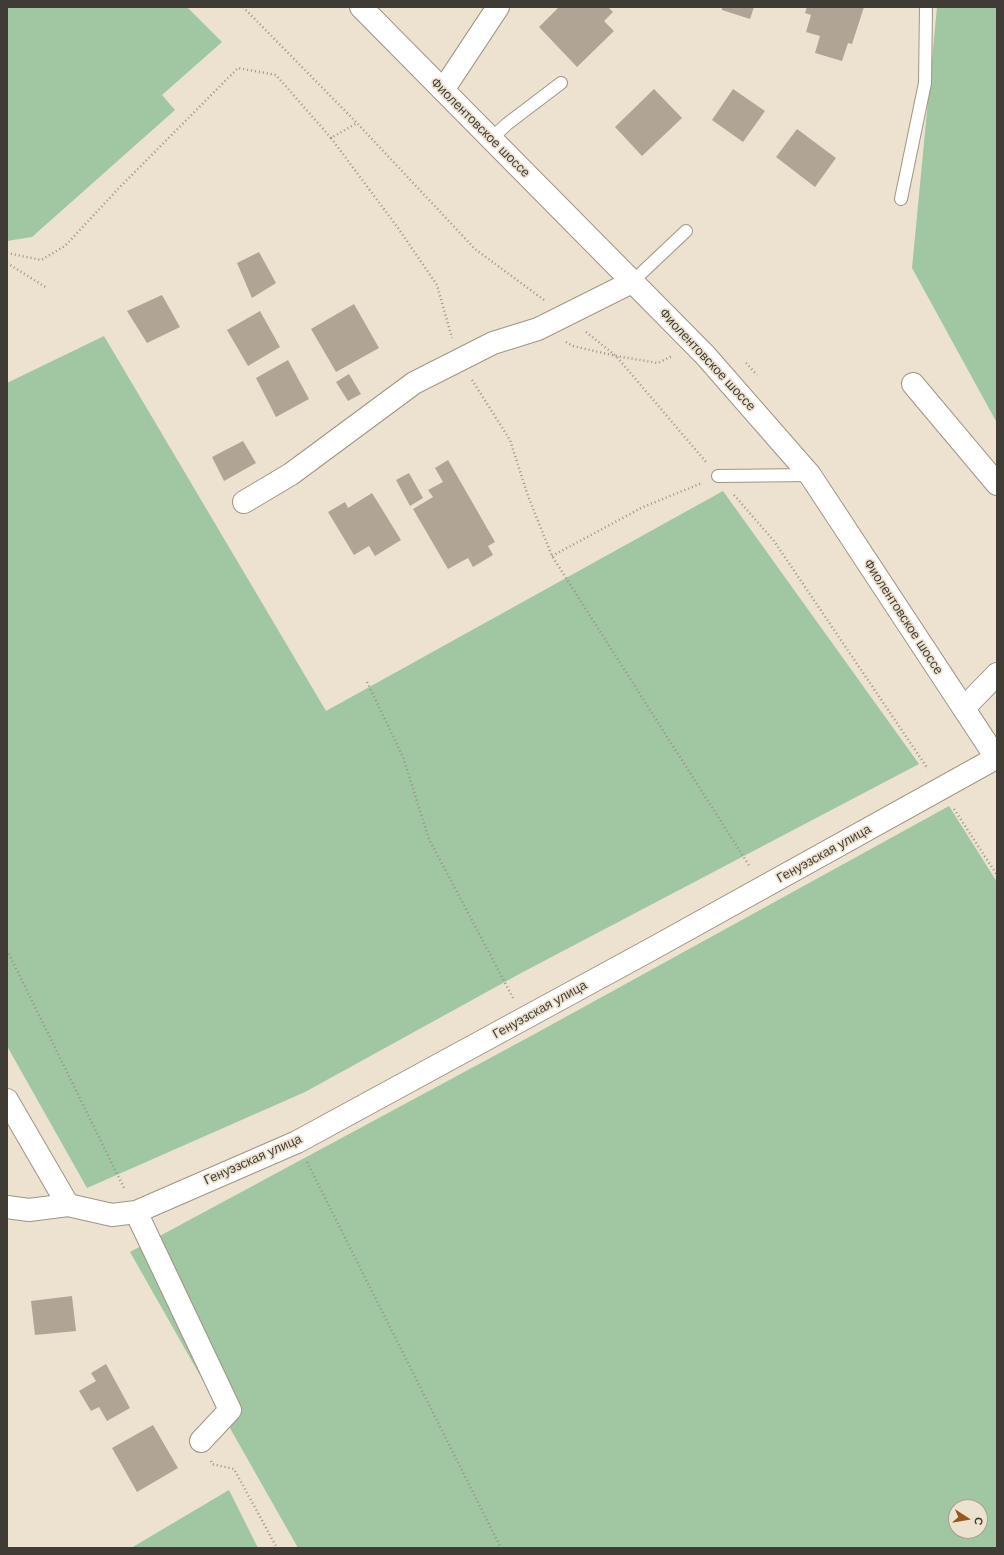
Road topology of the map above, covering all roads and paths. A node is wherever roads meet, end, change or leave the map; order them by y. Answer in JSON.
{"nodes":[{"id":1,"x":243,"y":7,"type":"edge"},
{"id":2,"x":361,"y":7,"type":"edge"},
{"id":3,"x":498,"y":7,"type":"edge"},
{"id":4,"x":926,"y":7,"type":"edge"},
{"id":5,"x":562,"y":83,"type":"dead end"},
{"id":6,"x":443,"y":90,"type":"junction"},
{"id":7,"x":357,"y":123,"type":"junction"},
{"id":8,"x":331,"y":138,"type":"junction"},
{"id":9,"x":491,"y":138,"type":"junction"},
{"id":10,"x":901,"y":199,"type":"dead end"},
{"id":11,"x":686,"y":231,"type":"dead end"},
{"id":12,"x":7,"y":253,"type":"edge"},
{"id":13,"x":7,"y":263,"type":"edge"},
{"id":14,"x":632,"y":282,"type":"junction"},
{"id":15,"x":47,"y":288,"type":"dead end"},
{"id":16,"x":565,"y":316,"type":"junction"},
{"id":17,"x":538,"y":329,"type":"junction"},
{"id":18,"x":695,"y":344,"type":"junction"},
{"id":19,"x":616,"y":356,"type":"junction"},
{"id":20,"x":459,"y":360,"type":"junction"},
{"id":21,"x":913,"y":384,"type":"dead end"},
{"id":22,"x":810,"y":475,"type":"junction"},
{"id":23,"x":718,"y":476,"type":"junction"},
{"id":24,"x":997,"y":484,"type":"edge"},
{"id":25,"x":244,"y":502,"type":"dead end"},
{"id":26,"x":552,"y":556,"type":"junction"},
{"id":27,"x":997,"y":674,"type":"edge"},
{"id":28,"x":367,"y":682,"type":"dead end"},
{"id":29,"x":964,"y":708,"type":"junction"},
{"id":30,"x":997,"y":758,"type":"edge"},
{"id":31,"x":941,"y":789,"type":"junction"},
{"id":32,"x":997,"y":875,"type":"edge"},
{"id":33,"x":763,"y":887,"type":"junction"},
{"id":34,"x":7,"y":950,"type":"edge"},
{"id":35,"x":525,"y":1019,"type":"junction"},
{"id":36,"x":7,"y":1100,"type":"edge"},
{"id":37,"x":297,"y":1142,"type":"junction"},
{"id":38,"x":68,"y":1205,"type":"junction"},
{"id":39,"x":7,"y":1207,"type":"edge"},
{"id":40,"x":136,"y":1212,"type":"junction"},
{"id":41,"x":201,"y":1441,"type":"joint"},
{"id":42,"x":277,"y":1548,"type":"edge"},
{"id":43,"x":501,"y":1548,"type":"edge"}],
"edges":[{"from":1,"to":7,"type":"path"},
{"from":2,"to":6,"type":"street","name":"Фиолентовское шоссе"},
{"from":3,"to":6,"type":"street"},
{"from":4,"to":10,"type":"lane"},
{"from":5,"to":9,"type":"lane"},
{"from":6,"to":9,"type":"street","name":"Фиолентовское шоссе"},
{"from":7,"to":8,"type":"path"},
{"from":7,"to":16,"type":"path"},
{"from":8,"to":12,"type":"path"},
{"from":8,"to":20,"type":"path"},
{"from":9,"to":14,"type":"street","name":"Фиолентовское шоссе"},
{"from":11,"to":14,"type":"lane"},
{"from":13,"to":15,"type":"path"},
{"from":14,"to":16,"type":"street"},
{"from":14,"to":18,"type":"street","name":"Фиолентовское шоссе"},
{"from":16,"to":17,"type":"street"},
{"from":16,"to":19,"type":"path"},
{"from":17,"to":19,"type":"path"},
{"from":17,"to":20,"type":"street"},
{"from":18,"to":19,"type":"path"},
{"from":18,"to":22,"type":"street","name":"Фиолентовское шоссе"},
{"from":19,"to":23,"type":"path"},
{"from":20,"to":25,"type":"street"},
{"from":20,"to":26,"type":"path"},
{"from":21,"to":24,"type":"street"},
{"from":22,"to":23,"type":"lane"},
{"from":22,"to":29,"type":"street","name":"Фиолентовское шоссе"},
{"from":23,"to":26,"type":"path"},
{"from":23,"to":31,"type":"path"},
{"from":26,"to":33,"type":"path"},
{"from":27,"to":29,"type":"street"},
{"from":28,"to":35,"type":"path"},
{"from":29,"to":30,"type":"street","name":"Фиолентовское шоссе"},
{"from":30,"to":31,"type":"street","name":"Генуэзская улица"},
{"from":31,"to":32,"type":"path"},
{"from":31,"to":33,"type":"street","name":"Генуэзская улица"},
{"from":33,"to":35,"type":"street","name":"Генуэзская улица"},
{"from":34,"to":40,"type":"path"},
{"from":35,"to":37,"type":"street","name":"Генуэзская улица"},
{"from":36,"to":38,"type":"street"},
{"from":37,"to":40,"type":"street","name":"Генуэзская улица"},
{"from":37,"to":43,"type":"path"},
{"from":38,"to":39,"type":"street"},
{"from":38,"to":40,"type":"street","name":"Генуэзская улица"},
{"from":40,"to":41,"type":"street"},
{"from":41,"to":42,"type":"path"}]}
